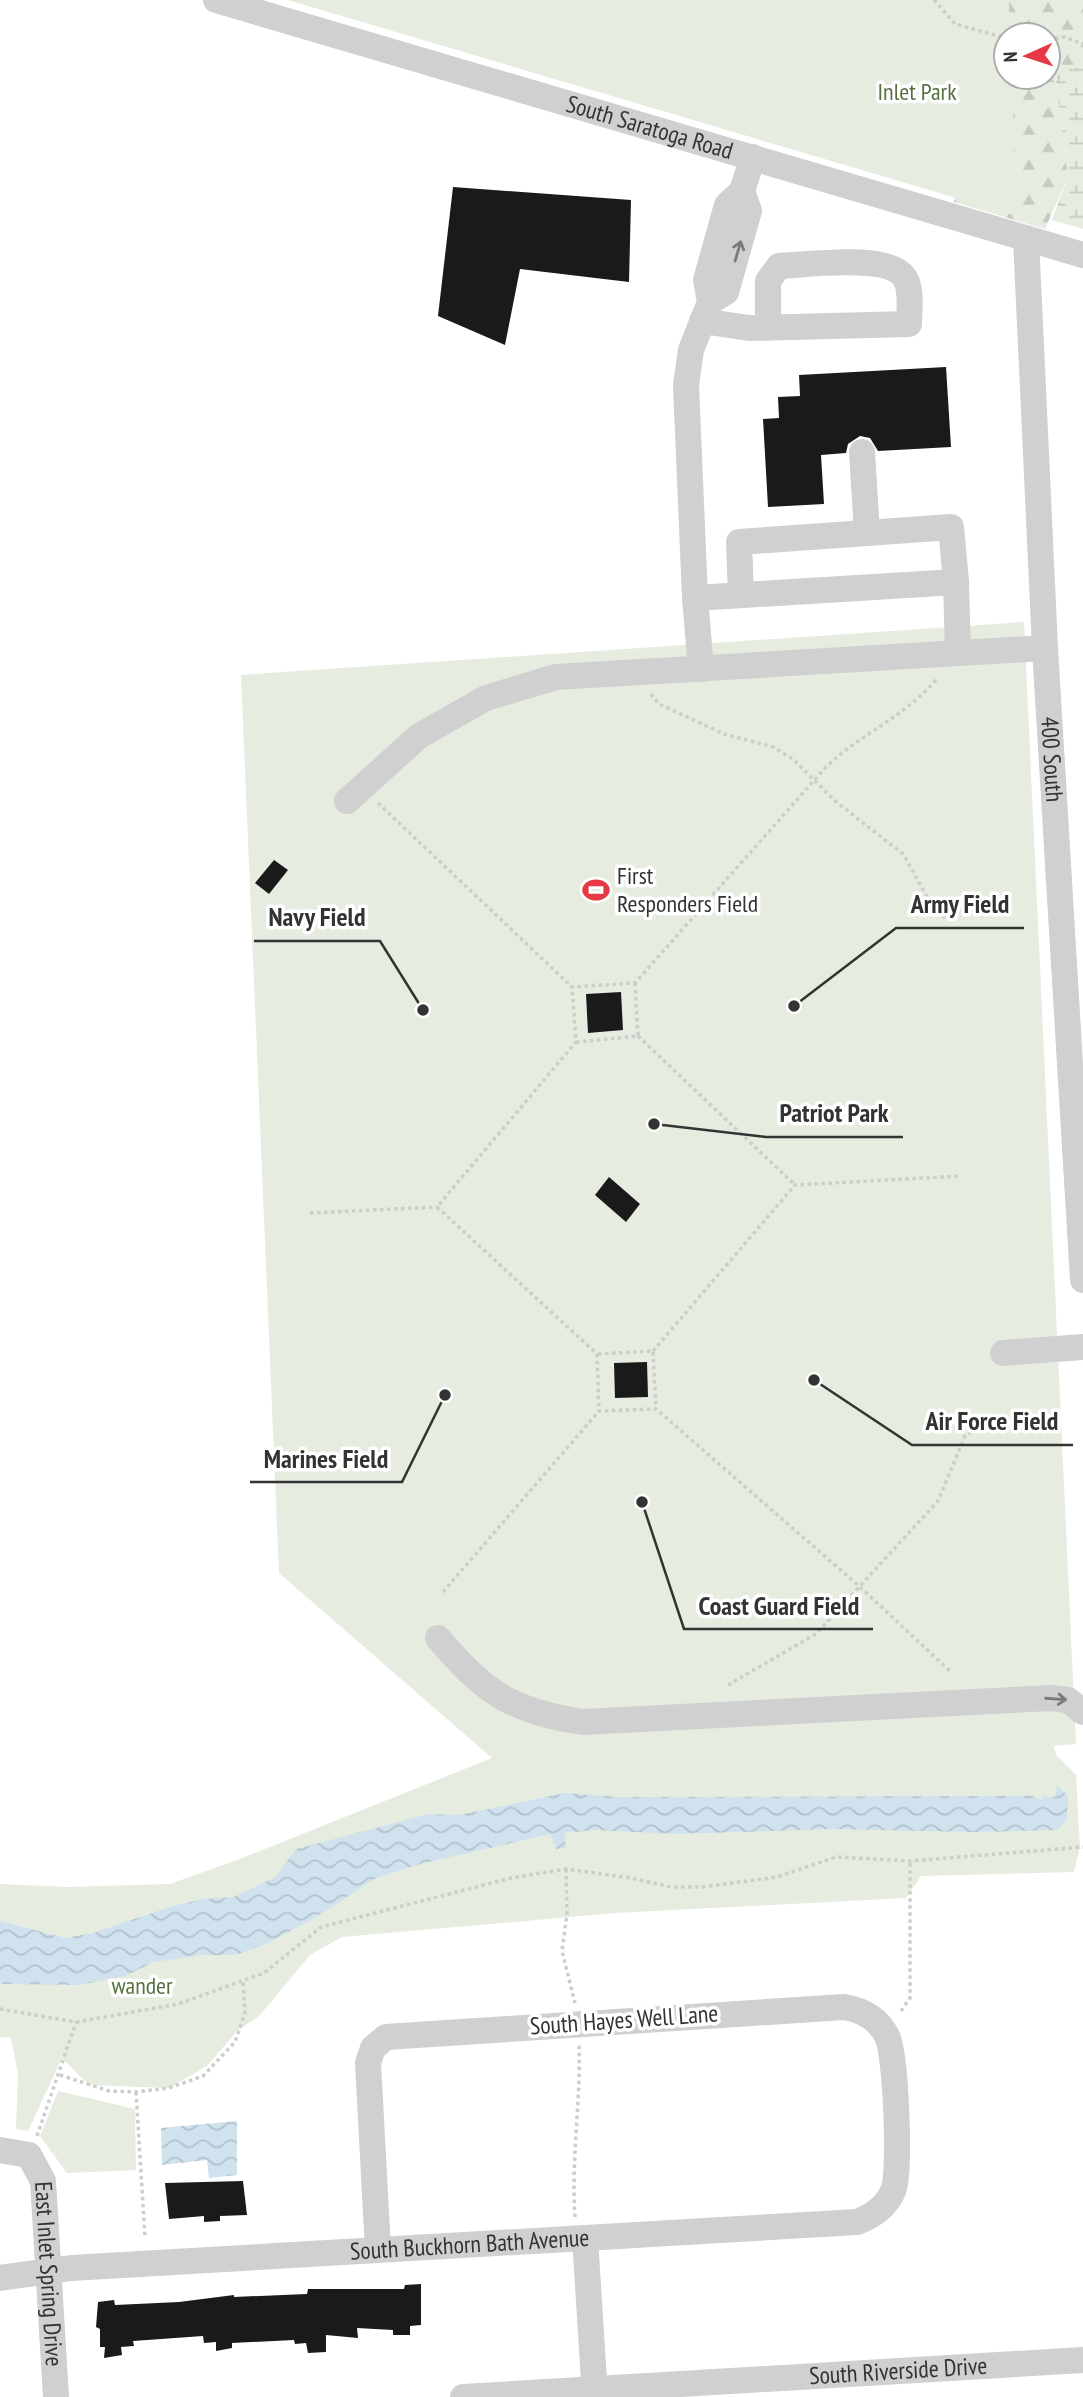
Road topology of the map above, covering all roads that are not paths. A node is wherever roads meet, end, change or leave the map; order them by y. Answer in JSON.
{"nodes":[{"id":1,"x":216,"y":0,"type":"edge"},
{"id":2,"x":753,"y":157,"type":"junction"},
{"id":3,"x":1026,"y":238,"type":"junction"},
{"id":4,"x":1083,"y":255,"type":"edge"},
{"id":5,"x":706,"y":311,"type":"junction"},
{"id":6,"x":768,"y":328,"type":"junction"},
{"id":7,"x":862,"y":452,"type":"dead end"},
{"id":8,"x":867,"y":533,"type":"junction"},
{"id":9,"x":956,"y":582,"type":"junction"},
{"id":10,"x":741,"y":595,"type":"junction"},
{"id":11,"x":695,"y":597,"type":"junction"},
{"id":12,"x":1045,"y":648,"type":"junction"},
{"id":13,"x":958,"y":653,"type":"junction"},
{"id":14,"x":701,"y":669,"type":"junction"},
{"id":15,"x":347,"y":801,"type":"dead end"},
{"id":16,"x":1072,"y":915,"type":"edge"},
{"id":17,"x":1083,"y":1280,"type":"edge"},
{"id":18,"x":1083,"y":1347,"type":"edge"},
{"id":19,"x":1003,"y":1353,"type":"dead end"},
{"id":20,"x":438,"y":1638,"type":"dead end"},
{"id":21,"x":1083,"y":1712,"type":"edge"},
{"id":22,"x":0,"y":2150,"type":"edge"},
{"id":23,"x":883,"y":2207,"type":"joint"},
{"id":24,"x":580,"y":2227,"type":"junction"},
{"id":25,"x":378,"y":2250,"type":"junction"},
{"id":26,"x":50,"y":2269,"type":"junction"},
{"id":27,"x":0,"y":2278,"type":"edge"},
{"id":28,"x":1083,"y":2360,"type":"edge"},
{"id":29,"x":594,"y":2393,"type":"edge"},
{"id":30,"x":55,"y":2397,"type":"edge"},
{"id":31,"x":463,"y":2397,"type":"edge"}],
"edges":[{"from":1,"to":2,"type":"street","name":"South Saratoga Road"},
{"from":2,"to":3,"type":"street","name":"South Saratoga Road"},
{"from":2,"to":5,"type":"street"},
{"from":3,"to":4,"type":"street","name":"South Saratoga Road"},
{"from":3,"to":12,"type":"street","name":"400 South"},
{"from":5,"to":6,"type":"street"},
{"from":5,"to":11,"type":"street"},
{"from":6,"to":6,"type":"street"},
{"from":7,"to":8,"type":"street"},
{"from":8,"to":9,"type":"street"},
{"from":8,"to":10,"type":"street"},
{"from":9,"to":10,"type":"street"},
{"from":9,"to":13,"type":"street"},
{"from":10,"to":11,"type":"street"},
{"from":11,"to":14,"type":"street"},
{"from":12,"to":13,"type":"street"},
{"from":12,"to":16,"type":"street","name":"400 South"},
{"from":13,"to":14,"type":"street"},
{"from":14,"to":15,"type":"street"},
{"from":16,"to":17,"type":"street","name":"400 South"},
{"from":18,"to":19,"type":"street"},
{"from":20,"to":21,"type":"street","one_way":true},
{"from":22,"to":26,"type":"street","name":"East Inlet Spring Drive"},
{"from":23,"to":24,"type":"street","name":"South Buckhorn Bath Avenue"},
{"from":23,"to":25,"type":"street","name":"South Hayes Well Lane"},
{"from":24,"to":25,"type":"street","name":"South Buckhorn Bath Avenue"},
{"from":24,"to":29,"type":"street"},
{"from":25,"to":26,"type":"street","name":"South Buckhorn Bath Avenue"},
{"from":26,"to":27,"type":"street","name":"South Buckhorn Bath Avenue"},
{"from":26,"to":30,"type":"street","name":"East Inlet Spring Drive"},
{"from":28,"to":29,"type":"street","name":"South Riverside Drive"},
{"from":29,"to":31,"type":"street","name":"South Riverside Drive"}]}
